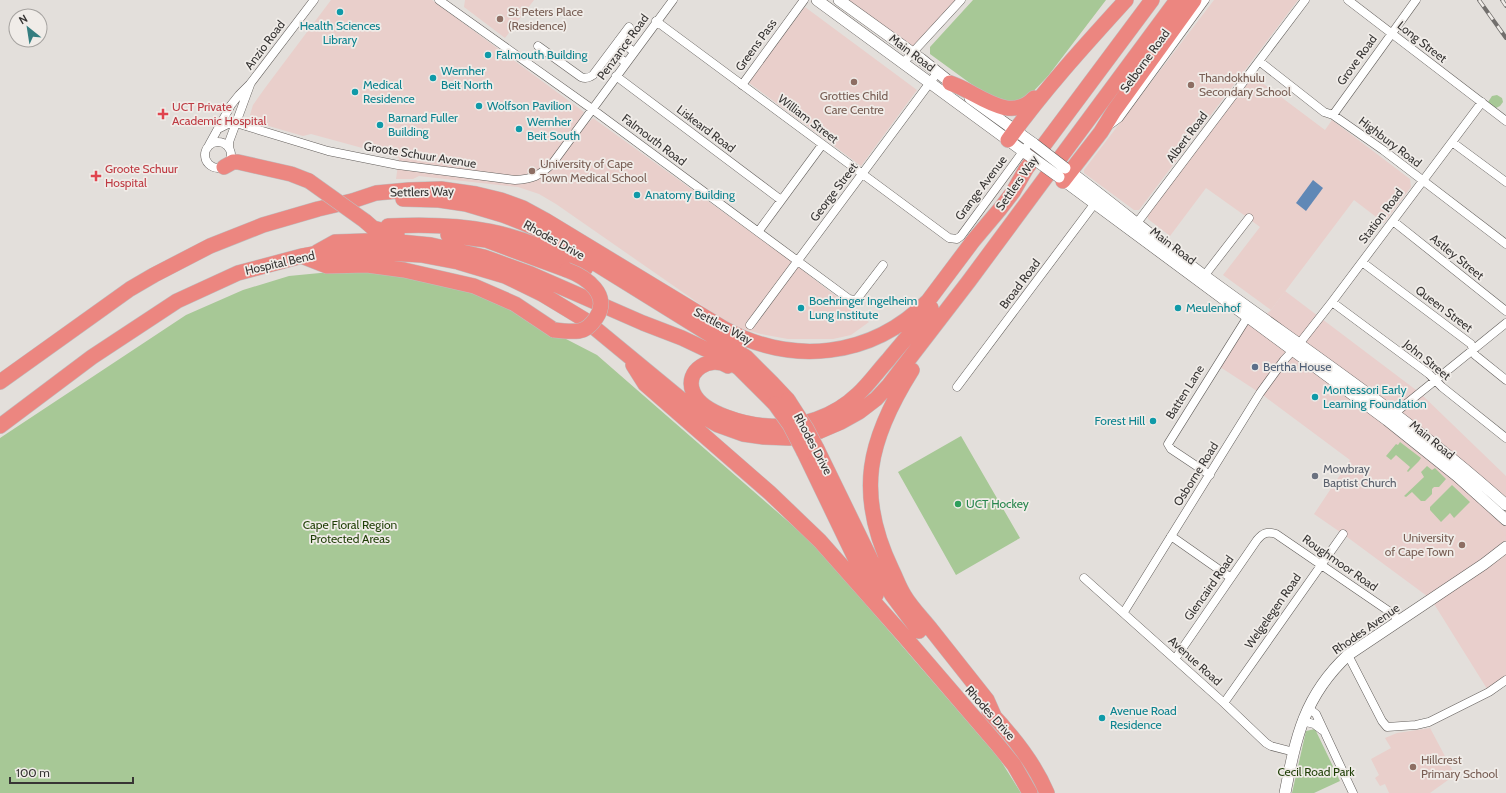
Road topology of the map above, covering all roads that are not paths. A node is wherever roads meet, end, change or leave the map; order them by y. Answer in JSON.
{"nodes":[{"id":1,"x":314,"y":0,"type":"edge"},
{"id":2,"x":439,"y":0,"type":"edge"},
{"id":3,"x":674,"y":0,"type":"edge"},
{"id":4,"x":804,"y":0,"type":"edge"},
{"id":5,"x":817,"y":0,"type":"edge"},
{"id":6,"x":839,"y":0,"type":"edge"},
{"id":7,"x":961,"y":0,"type":"edge"},
{"id":8,"x":1126,"y":0,"type":"edge"},
{"id":9,"x":1152,"y":0,"type":"edge"},
{"id":10,"x":1178,"y":0,"type":"edge"},
{"id":11,"x":1194,"y":0,"type":"edge"},
{"id":12,"x":1205,"y":0,"type":"edge"},
{"id":13,"x":1305,"y":0,"type":"edge"},
{"id":14,"x":1348,"y":0,"type":"edge"},
{"id":15,"x":1416,"y":0,"type":"edge"},
{"id":16,"x":656,"y":21,"type":"junction"},
{"id":17,"x":629,"y":26,"type":"dead end"},
{"id":18,"x":1392,"y":33,"type":"junction"},
{"id":19,"x":619,"y":40,"type":"junction"},
{"id":20,"x":538,"y":46,"type":"dead end"},
{"id":21,"x":611,"y":51,"type":"junction"},
{"id":22,"x":634,"y":52,"type":"junction"},
{"id":23,"x":912,"y":53,"type":"junction"},
{"id":24,"x":1259,"y":61,"type":"junction"},
{"id":25,"x":626,"y":63,"type":"junction"},
{"id":26,"x":903,"y":63,"type":"junction"},
{"id":27,"x":1063,"y":72,"type":"junction"},
{"id":28,"x":937,"y":73,"type":"junction"},
{"id":29,"x":616,"y":76,"type":"junction"},
{"id":30,"x":930,"y":83,"type":"junction"},
{"id":31,"x":950,"y":83,"type":"junction"},
{"id":32,"x":250,"y":84,"type":"junction"},
{"id":33,"x":742,"y":85,"type":"junction"},
{"id":34,"x":963,"y":92,"type":"junction"},
{"id":35,"x":955,"y":102,"type":"junction"},
{"id":36,"x":1482,"y":102,"type":"junction"},
{"id":37,"x":592,"y":109,"type":"junction"},
{"id":38,"x":1333,"y":115,"type":"junction"},
{"id":39,"x":1506,"y":121,"type":"edge"},
{"id":40,"x":236,"y":123,"type":"junction"},
{"id":41,"x":218,"y":129,"type":"junction"},
{"id":42,"x":1101,"y":132,"type":"junction"},
{"id":43,"x":1011,"y":135,"type":"junction"},
{"id":44,"x":1452,"y":142,"type":"junction"},
{"id":45,"x":1032,"y":143,"type":"junction"},
{"id":46,"x":209,"y":145,"type":"junction"},
{"id":47,"x":822,"y":145,"type":"junction"},
{"id":48,"x":230,"y":149,"type":"junction"},
{"id":49,"x":1025,"y":153,"type":"junction"},
{"id":50,"x":224,"y":167,"type":"junction"},
{"id":51,"x":281,"y":171,"type":"junction"},
{"id":52,"x":862,"y":174,"type":"junction"},
{"id":53,"x":1064,"y":174,"type":"junction"},
{"id":54,"x":1422,"y":181,"type":"junction"},
{"id":55,"x":1506,"y":182,"type":"edge"},
{"id":56,"x":1098,"y":199,"type":"junction"},
{"id":57,"x":402,"y":200,"type":"junction"},
{"id":58,"x":781,"y":200,"type":"junction"},
{"id":59,"x":352,"y":202,"type":"junction"},
{"id":60,"x":1000,"y":209,"type":"junction"},
{"id":61,"x":1249,"y":218,"type":"dead end"},
{"id":62,"x":1393,"y":221,"type":"junction"},
{"id":63,"x":365,"y":222,"type":"junction"},
{"id":64,"x":388,"y":226,"type":"junction"},
{"id":65,"x":1134,"y":227,"type":"junction"},
{"id":66,"x":758,"y":232,"type":"junction"},
{"id":67,"x":946,"y":236,"type":"joint"},
{"id":68,"x":1506,"y":244,"type":"edge"},
{"id":69,"x":307,"y":255,"type":"junction"},
{"id":70,"x":797,"y":260,"type":"junction"},
{"id":71,"x":1362,"y":262,"type":"junction"},
{"id":72,"x":883,"y":265,"type":"dead end"},
{"id":73,"x":1202,"y":279,"type":"junction"},
{"id":74,"x":1332,"y":302,"type":"junction"},
{"id":75,"x":1506,"y":311,"type":"edge"},
{"id":76,"x":1249,"y":314,"type":"junction"},
{"id":77,"x":642,"y":323,"type":"junction"},
{"id":78,"x":1506,"y":323,"type":"edge"},
{"id":79,"x":750,"y":325,"type":"dead end"},
{"id":80,"x":932,"y":328,"type":"junction"},
{"id":81,"x":1296,"y":348,"type":"junction"},
{"id":82,"x":1473,"y":349,"type":"junction"},
{"id":83,"x":627,"y":356,"type":"junction"},
{"id":84,"x":756,"y":376,"type":"junction"},
{"id":85,"x":1435,"y":380,"type":"junction"},
{"id":86,"x":1506,"y":380,"type":"edge"},
{"id":87,"x":0,"y":382,"type":"edge"},
{"id":88,"x":957,"y":387,"type":"dead end"},
{"id":89,"x":0,"y":393,"type":"edge"},
{"id":90,"x":1390,"y":417,"type":"junction"},
{"id":91,"x":0,"y":426,"type":"edge"},
{"id":92,"x":1506,"y":438,"type":"edge"},
{"id":93,"x":811,"y":451,"type":"junction"},
{"id":94,"x":1210,"y":475,"type":"junction"},
{"id":95,"x":1506,"y":505,"type":"edge"},
{"id":96,"x":1506,"y":520,"type":"edge"},
{"id":97,"x":1265,"y":532,"type":"joint"},
{"id":98,"x":1343,"y":534,"type":"dead end"},
{"id":99,"x":1171,"y":536,"type":"junction"},
{"id":100,"x":1506,"y":547,"type":"edge"},
{"id":101,"x":1320,"y":565,"type":"junction"},
{"id":102,"x":1084,"y":578,"type":"dead end"},
{"id":103,"x":1231,"y":578,"type":"junction"},
{"id":104,"x":1124,"y":612,"type":"junction"},
{"id":105,"x":1399,"y":620,"type":"junction"},
{"id":106,"x":905,"y":637,"type":"junction"},
{"id":107,"x":1348,"y":655,"type":"junction"},
{"id":108,"x":1175,"y":659,"type":"junction"},
{"id":109,"x":1506,"y":680,"type":"edge"},
{"id":110,"x":1224,"y":703,"type":"junction"},
{"id":111,"x":1308,"y":708,"type":"junction"},
{"id":112,"x":995,"y":718,"type":"junction"},
{"id":113,"x":1302,"y":721,"type":"junction"},
{"id":114,"x":1324,"y":732,"type":"junction"},
{"id":115,"x":1294,"y":752,"type":"junction"},
{"id":116,"x":1030,"y":793,"type":"edge"},
{"id":117,"x":1047,"y":793,"type":"edge"},
{"id":118,"x":1285,"y":793,"type":"edge"},
{"id":119,"x":1353,"y":793,"type":"edge"}],
"edges":[{"from":1,"to":32,"type":"street","name":"Anzio Road"},
{"from":2,"to":37,"type":"street","name":"Falmouth Road"},
{"from":3,"to":16,"type":"street","name":"Penzance Road"},
{"from":4,"to":33,"type":"street","name":"Greens Pass"},
{"from":5,"to":26,"type":"main road","name":"Main Road"},
{"from":6,"to":23,"type":"main road","name":"Main Road"},
{"from":7,"to":23,"type":"street"},
{"from":8,"to":27,"type":"highway"},
{"from":9,"to":60,"type":"highway","name":"Settlers Way"},
{"from":10,"to":80,"type":"highway","name":"Settlers Way"},
{"from":11,"to":42,"type":"highway"},
{"from":12,"to":42,"type":"street","name":"Selborne Road"},
{"from":13,"to":24,"type":"street","name":"Albert Road"},
{"from":14,"to":18,"type":"street","name":"Long Street"},
{"from":15,"to":18,"type":"street","name":"Grove Road"},
{"from":16,"to":22,"type":"street","name":"Penzance Road"},
{"from":16,"to":33,"type":"street","name":"William Street"},
{"from":17,"to":19,"type":"street"},
{"from":18,"to":36,"type":"street","name":"Long Street"},
{"from":18,"to":38,"type":"street","name":"Grove Road"},
{"from":19,"to":21,"type":"street"},
{"from":19,"to":22,"type":"street"},
{"from":20,"to":21,"type":"street"},
{"from":21,"to":25,"type":"street"},
{"from":22,"to":25,"type":"street","name":"Penzance Road"},
{"from":23,"to":26,"type":"street"},
{"from":23,"to":28,"type":"main road","name":"Main Road"},
{"from":24,"to":38,"type":"street","name":"Highbury Road"},
{"from":24,"to":65,"type":"street","name":"Albert Road"},
{"from":25,"to":29,"type":"street","name":"Penzance Road"},
{"from":26,"to":30,"type":"main road","name":"Main Road"},
{"from":27,"to":31,"type":"highway"},
{"from":27,"to":43,"type":"highway"},
{"from":28,"to":30,"type":"street","name":"George Street"},
{"from":28,"to":31,"type":"main road","name":"Main Road"},
{"from":29,"to":37,"type":"street","name":"Penzance Road"},
{"from":29,"to":58,"type":"street","name":"Liskeard Road"},
{"from":30,"to":35,"type":"main road","name":"Main Road"},
{"from":30,"to":52,"type":"street","name":"George Street"},
{"from":31,"to":34,"type":"main road","name":"Main Road"},
{"from":32,"to":40,"type":"street","name":"Anzio Road"},
{"from":32,"to":41,"type":"street","name":"Anzio Road"},
{"from":33,"to":47,"type":"street","name":"William Street"},
{"from":34,"to":35,"type":"main road"},
{"from":34,"to":43,"type":"main road","name":"Main Road"},
{"from":35,"to":43,"type":"main road","name":"Main Road"},
{"from":36,"to":39,"type":"street","name":"Long Street"},
{"from":36,"to":44,"type":"street","name":"Station Road"},
{"from":37,"to":40,"type":"street","name":"Groote Schuur Avenue"},
{"from":37,"to":66,"type":"street","name":"Falmouth Road"},
{"from":38,"to":54,"type":"street","name":"Highbury Road"},
{"from":40,"to":41,"type":"street"},
{"from":40,"to":48,"type":"street","name":"Anzio Road"},
{"from":41,"to":46,"type":"street","name":"Anzio Road"},
{"from":42,"to":53,"type":"highway"},
{"from":43,"to":45,"type":"main road","name":"Main Road"},
{"from":43,"to":49,"type":"main road","name":"Main Road"},
{"from":44,"to":54,"type":"street","name":"Station Road"},
{"from":44,"to":55,"type":"street"},
{"from":45,"to":49,"type":"street","name":"Grange Avenue"},
{"from":45,"to":53,"type":"main road","name":"Main Road","bridge":true},
{"from":46,"to":48,"type":"street"},
{"from":46,"to":50,"type":"street"},
{"from":47,"to":52,"type":"street","name":"William Street"},
{"from":47,"to":58,"type":"street"},
{"from":48,"to":50,"type":"street"},
{"from":48,"to":51,"type":"highway"},
{"from":49,"to":53,"type":"main road","name":"Main Road","bridge":true},
{"from":49,"to":67,"type":"street","name":"Grange Avenue"},
{"from":50,"to":51,"type":"highway"},
{"from":51,"to":63,"type":"highway","bridge":true},
{"from":52,"to":67,"type":"street","name":"William Street"},
{"from":52,"to":70,"type":"street","name":"George Street"},
{"from":53,"to":56,"type":"main road","name":"Main Road"},
{"from":54,"to":62,"type":"street","name":"Station Road"},
{"from":54,"to":68,"type":"street","name":"Highbury Road"},
{"from":56,"to":65,"type":"main road","name":"Main Road"},
{"from":56,"to":88,"type":"street","name":"Broad Road"},
{"from":57,"to":59,"type":"highway"},
{"from":57,"to":84,"type":"highway","name":"Rhodes Drive"},
{"from":57,"to":89,"type":"highway"},
{"from":58,"to":66,"type":"street"},
{"from":59,"to":60,"type":"highway","name":"Settlers Way"},
{"from":59,"to":87,"type":"highway"},
{"from":60,"to":84,"type":"highway"},
{"from":61,"to":73,"type":"street"},
{"from":62,"to":71,"type":"street","name":"Station Road"},
{"from":62,"to":75,"type":"street","name":"Astley Street"},
{"from":63,"to":64,"type":"highway"},
{"from":63,"to":77,"type":"highway"},
{"from":64,"to":69,"type":"highway","bridge":true},
{"from":64,"to":84,"type":"highway"},
{"from":65,"to":73,"type":"main road","name":"Main Road"},
{"from":66,"to":70,"type":"street","name":"Falmouth Road"},
{"from":69,"to":77,"type":"highway"},
{"from":69,"to":83,"type":"highway","name":"Hospital Bend"},
{"from":69,"to":91,"type":"highway","name":"Hospital Bend"},
{"from":70,"to":72,"type":"street","name":"Falmouth Road"},
{"from":70,"to":79,"type":"street","name":"George Street"},
{"from":71,"to":74,"type":"street","name":"Station Road"},
{"from":71,"to":82,"type":"street","name":"Queen Street"},
{"from":73,"to":76,"type":"main road","name":"Main Road"},
{"from":74,"to":81,"type":"street","name":"Station Road"},
{"from":74,"to":85,"type":"street","name":"John Street"},
{"from":76,"to":81,"type":"main road","name":"Main Road"},
{"from":76,"to":94,"type":"street","name":"Batten Lane"},
{"from":77,"to":84,"type":"highway"},
{"from":78,"to":82,"type":"street"},
{"from":80,"to":83,"type":"highway","name":"Settlers Way"},
{"from":80,"to":112,"type":"highway"},
{"from":81,"to":90,"type":"main road","name":"Main Road"},
{"from":81,"to":94,"type":"street","name":"Osborne Road"},
{"from":82,"to":85,"type":"street"},
{"from":82,"to":86,"type":"street","name":"Queen Street"},
{"from":83,"to":106,"type":"highway","name":"Rhodes Drive"},
{"from":84,"to":93,"type":"highway","name":"Rhodes Drive","bridge":true},
{"from":85,"to":90,"type":"street"},
{"from":85,"to":92,"type":"street","name":"John Street"},
{"from":90,"to":95,"type":"main road","name":"Main Road"},
{"from":90,"to":96,"type":"main road","name":"Main Road"},
{"from":93,"to":106,"type":"highway"},
{"from":93,"to":112,"type":"highway","name":"Rhodes Drive"},
{"from":94,"to":99,"type":"street","name":"Osborne Road"},
{"from":97,"to":101,"type":"street","name":"Roughmoor Road"},
{"from":97,"to":103,"type":"street","name":"Glencaird Road"},
{"from":98,"to":101,"type":"street","name":"Welgelegen Road"},
{"from":99,"to":103,"type":"street"},
{"from":99,"to":104,"type":"street","name":"Osborne Road"},
{"from":100,"to":105,"type":"main road","name":"Rhodes Avenue"},
{"from":101,"to":105,"type":"street","name":"Roughmoor Road"},
{"from":101,"to":110,"type":"street","name":"Welgelegen Road"},
{"from":102,"to":104,"type":"street","name":"Avenue Road"},
{"from":103,"to":108,"type":"street","name":"Glencaird Road"},
{"from":104,"to":108,"type":"street","name":"Avenue Road"},
{"from":105,"to":107,"type":"main road","name":"Rhodes Avenue"},
{"from":106,"to":116,"type":"highway","name":"Rhodes Drive"},
{"from":107,"to":109,"type":"street"},
{"from":107,"to":111,"type":"main road","name":"Rhodes Avenue"},
{"from":108,"to":110,"type":"street","name":"Avenue Road"},
{"from":110,"to":115,"type":"street","name":"Avenue Road"},
{"from":111,"to":113,"type":"main road","name":"Rhodes Avenue"},
{"from":111,"to":114,"type":"street"},
{"from":112,"to":117,"type":"highway","name":"Rhodes Drive"},
{"from":113,"to":114,"type":"street"},
{"from":113,"to":115,"type":"main road","name":"Rhodes Avenue"},
{"from":114,"to":119,"type":"street"},
{"from":115,"to":118,"type":"main road","name":"Rhodes Avenue"}]}
